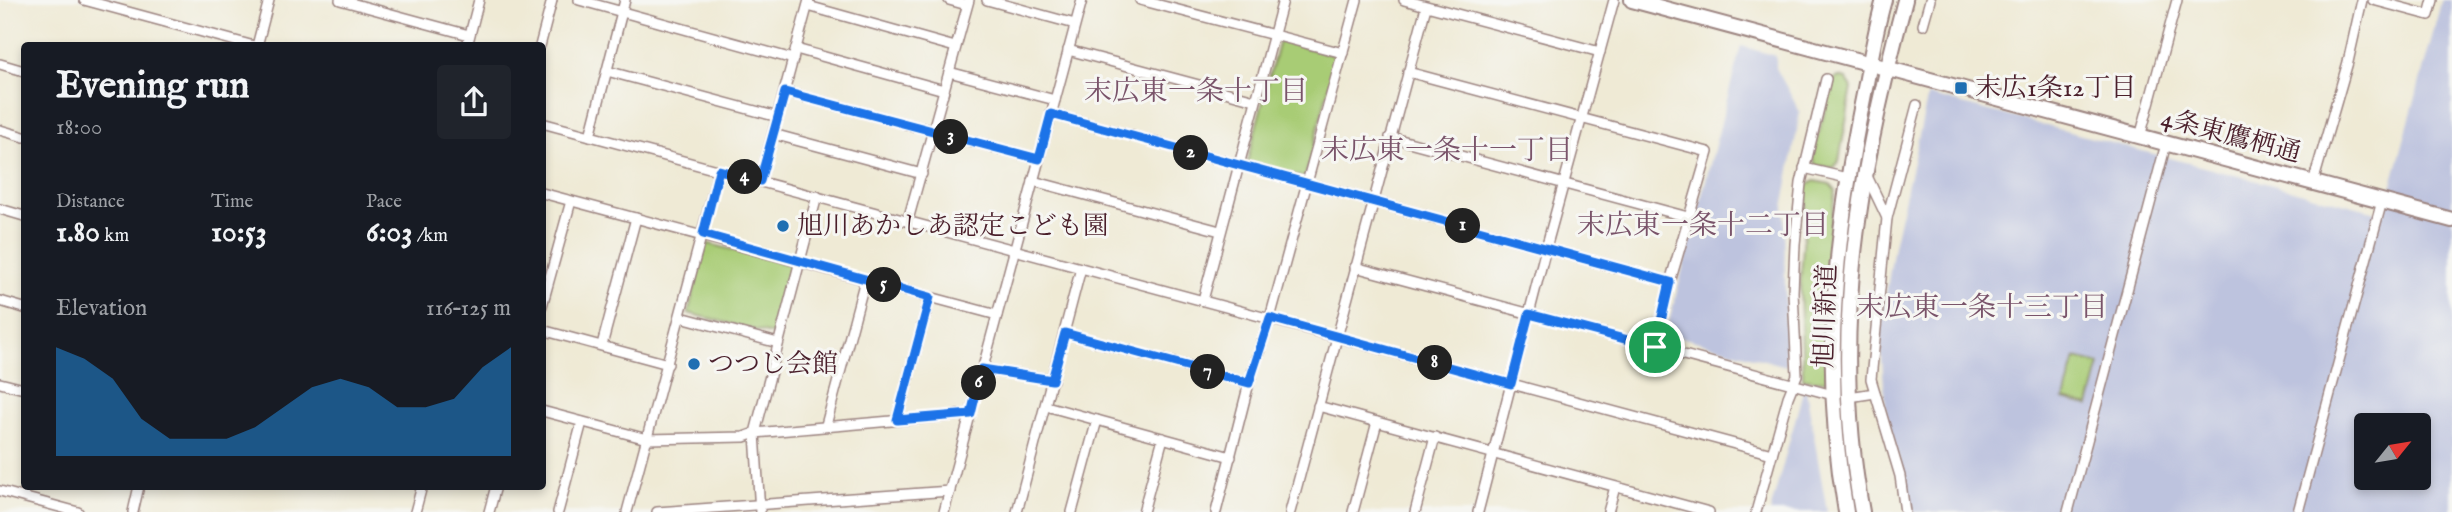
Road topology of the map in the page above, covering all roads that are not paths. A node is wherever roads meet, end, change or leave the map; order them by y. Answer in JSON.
{"nodes":[{"id":1,"x":84,"y":0,"type":"edge"},
{"id":2,"x":269,"y":0,"type":"edge"},
{"id":3,"x":341,"y":0,"type":"edge"},
{"id":4,"x":479,"y":0,"type":"edge"},
{"id":5,"x":552,"y":0,"type":"edge"},
{"id":6,"x":579,"y":0,"type":"edge"},
{"id":7,"x":625,"y":0,"type":"edge"},
{"id":8,"x":949,"y":0,"type":"edge"},
{"id":9,"x":987,"y":0,"type":"edge"},
{"id":10,"x":1082,"y":0,"type":"edge"},
{"id":11,"x":1140,"y":0,"type":"edge"},
{"id":12,"x":1283,"y":0,"type":"edge"},
{"id":13,"x":1357,"y":0,"type":"edge"},
{"id":14,"x":1404,"y":0,"type":"edge"},
{"id":15,"x":1614,"y":0,"type":"edge"},
{"id":16,"x":1632,"y":0,"type":"edge"},
{"id":17,"x":1905,"y":0,"type":"edge"},
{"id":18,"x":1930,"y":0,"type":"edge"},
{"id":19,"x":2177,"y":0,"type":"edge"},
{"id":20,"x":2362,"y":0,"type":"edge"},
{"id":21,"x":2373,"y":0,"type":"edge"},
{"id":22,"x":2433,"y":0,"type":"edge"},
{"id":23,"x":1881,"y":2,"type":"edge"},
{"id":24,"x":808,"y":3,"type":"edge"},
{"id":25,"x":968,"y":3,"type":"edge"},
{"id":26,"x":122,"y":5,"type":"edge"},
{"id":27,"x":1426,"y":7,"type":"junction"},
{"id":28,"x":622,"y":11,"type":"junction"},
{"id":29,"x":1075,"y":24,"type":"junction"},
{"id":30,"x":1923,"y":25,"type":"dead end"},
{"id":31,"x":470,"y":35,"type":"junction"},
{"id":32,"x":1273,"y":35,"type":"junction"},
{"id":33,"x":243,"y":42,"type":"edge"},
{"id":34,"x":257,"y":42,"type":"edge"},
{"id":35,"x":468,"y":42,"type":"edge"},
{"id":36,"x":541,"y":42,"type":"edge"},
{"id":37,"x":956,"y":47,"type":"junction"},
{"id":38,"x":1068,"y":50,"type":"junction"},
{"id":39,"x":1600,"y":52,"type":"junction"},
{"id":40,"x":1343,"y":53,"type":"junction"},
{"id":41,"x":795,"y":54,"type":"junction"},
{"id":42,"x":0,"y":64,"type":"edge"},
{"id":43,"x":1869,"y":64,"type":"junction"},
{"id":44,"x":1887,"y":69,"type":"junction"},
{"id":45,"x":21,"y":70,"type":"edge"},
{"id":46,"x":607,"y":71,"type":"junction"},
{"id":47,"x":949,"y":72,"type":"junction"},
{"id":48,"x":1408,"y":72,"type":"junction"},
{"id":49,"x":1826,"y":79,"type":"dead end"},
{"id":50,"x":944,"y":90,"type":"junction"},
{"id":51,"x":785,"y":92,"type":"junction"},
{"id":52,"x":1055,"y":100,"type":"junction"},
{"id":53,"x":1255,"y":100,"type":"junction"},
{"id":54,"x":1917,"y":105,"type":"dead end"},
{"id":55,"x":1051,"y":114,"type":"junction"},
{"id":56,"x":778,"y":117,"type":"junction"},
{"id":57,"x":1582,"y":118,"type":"junction"},
{"id":58,"x":546,"y":124,"type":"edge"},
{"id":59,"x":0,"y":130,"type":"edge"},
{"id":60,"x":933,"y":132,"type":"junction"},
{"id":61,"x":773,"y":134,"type":"junction"},
{"id":62,"x":590,"y":135,"type":"junction"},
{"id":63,"x":21,"y":136,"type":"edge"},
{"id":64,"x":1390,"y":137,"type":"junction"},
{"id":65,"x":2140,"y":137,"type":"junction"},
{"id":66,"x":2166,"y":144,"type":"junction"},
{"id":67,"x":1039,"y":159,"type":"junction"},
{"id":68,"x":1238,"y":166,"type":"junction"},
{"id":69,"x":1804,"y":168,"type":"junction"},
{"id":70,"x":719,"y":170,"type":"junction"},
{"id":71,"x":1864,"y":172,"type":"junction"},
{"id":72,"x":922,"y":174,"type":"junction"},
{"id":73,"x":1847,"y":178,"type":"junction"},
{"id":74,"x":760,"y":181,"type":"junction"},
{"id":75,"x":1033,"y":181,"type":"junction"},
{"id":76,"x":1308,"y":183,"type":"junction"},
{"id":77,"x":1564,"y":183,"type":"junction"},
{"id":78,"x":2313,"y":183,"type":"junction"},
{"id":79,"x":546,"y":194,"type":"edge"},
{"id":80,"x":817,"y":196,"type":"junction"},
{"id":81,"x":571,"y":201,"type":"junction"},
{"id":82,"x":2382,"y":201,"type":"junction"},
{"id":83,"x":1373,"y":202,"type":"junction"},
{"id":84,"x":0,"y":209,"type":"edge"},
{"id":85,"x":21,"y":215,"type":"edge"},
{"id":86,"x":1688,"y":217,"type":"junction"},
{"id":87,"x":636,"y":218,"type":"junction"},
{"id":88,"x":1887,"y":218,"type":"junction"},
{"id":89,"x":908,"y":220,"type":"junction"},
{"id":90,"x":2452,"y":220,"type":"edge"},
{"id":91,"x":1220,"y":231,"type":"junction"},
{"id":92,"x":703,"y":234,"type":"junction"},
{"id":93,"x":1546,"y":248,"type":"junction"},
{"id":94,"x":1014,"y":249,"type":"junction"},
{"id":95,"x":800,"y":262,"type":"junction"},
{"id":96,"x":1355,"y":267,"type":"junction"},
{"id":97,"x":1081,"y":268,"type":"junction"},
{"id":98,"x":865,"y":279,"type":"junction"},
{"id":99,"x":1670,"y":282,"type":"junction"},
{"id":100,"x":546,"y":292,"type":"edge"},
{"id":101,"x":930,"y":297,"type":"junction"},
{"id":102,"x":1203,"y":300,"type":"junction"},
{"id":103,"x":0,"y":301,"type":"edge"},
{"id":104,"x":21,"y":307,"type":"edge"},
{"id":105,"x":1529,"y":314,"type":"junction"},
{"id":106,"x":997,"y":315,"type":"junction"},
{"id":107,"x":681,"y":317,"type":"junction"},
{"id":108,"x":1270,"y":318,"type":"junction"},
{"id":109,"x":546,"y":331,"type":"edge"},
{"id":110,"x":1065,"y":333,"type":"junction"},
{"id":111,"x":1336,"y":337,"type":"junction"},
{"id":112,"x":778,"y":343,"type":"junction"},
{"id":113,"x":603,"y":345,"type":"junction"},
{"id":114,"x":1655,"y":347,"type":"junction"},
{"id":115,"x":668,"y":364,"type":"junction"},
{"id":116,"x":982,"y":369,"type":"junction"},
{"id":117,"x":1052,"y":380,"type":"junction"},
{"id":118,"x":0,"y":383,"type":"edge"},
{"id":119,"x":1249,"y":383,"type":"junction"},
{"id":120,"x":1511,"y":384,"type":"junction"},
{"id":121,"x":1793,"y":386,"type":"junction"},
{"id":122,"x":21,"y":388,"type":"edge"},
{"id":123,"x":1875,"y":393,"type":"junction"},
{"id":124,"x":1833,"y":395,"type":"junction"},
{"id":125,"x":1849,"y":397,"type":"junction"},
{"id":126,"x":1046,"y":406,"type":"junction"},
{"id":127,"x":1318,"y":406,"type":"junction"},
{"id":128,"x":546,"y":412,"type":"edge"},
{"id":129,"x":971,"y":414,"type":"junction"},
{"id":130,"x":897,"y":420,"type":"junction"},
{"id":131,"x":1097,"y":420,"type":"junction"},
{"id":132,"x":582,"y":422,"type":"junction"},
{"id":133,"x":1377,"y":422,"type":"junction"},
{"id":134,"x":826,"y":425,"type":"junction"},
{"id":135,"x":755,"y":433,"type":"junction"},
{"id":136,"x":1435,"y":437,"type":"junction"},
{"id":137,"x":1163,"y":438,"type":"junction"},
{"id":138,"x":647,"y":439,"type":"junction"},
{"id":139,"x":1491,"y":454,"type":"junction"},
{"id":140,"x":1772,"y":454,"type":"junction"},
{"id":141,"x":1231,"y":457,"type":"junction"},
{"id":142,"x":1615,"y":487,"type":"junction"},
{"id":143,"x":138,"y":490,"type":"edge"},
{"id":144,"x":421,"y":490,"type":"edge"},
{"id":145,"x":495,"y":490,"type":"edge"},
{"id":146,"x":0,"y":491,"type":"edge"},
{"id":147,"x":950,"y":491,"type":"junction"},
{"id":148,"x":760,"y":508,"type":"edge"},
{"id":149,"x":1682,"y":509,"type":"edge"},
{"id":150,"x":59,"y":510,"type":"edge"},
{"id":151,"x":78,"y":512,"type":"edge"},
{"id":152,"x":132,"y":512,"type":"edge"},
{"id":153,"x":415,"y":512,"type":"edge"},
{"id":154,"x":489,"y":512,"type":"edge"},
{"id":155,"x":558,"y":512,"type":"edge"},
{"id":156,"x":627,"y":512,"type":"edge"},
{"id":157,"x":657,"y":512,"type":"edge"},
{"id":158,"x":944,"y":512,"type":"edge"},
{"id":159,"x":1017,"y":512,"type":"edge"},
{"id":160,"x":1072,"y":512,"type":"edge"},
{"id":161,"x":1143,"y":512,"type":"edge"},
{"id":162,"x":1216,"y":512,"type":"edge"},
{"id":163,"x":1290,"y":512,"type":"edge"},
{"id":164,"x":1353,"y":512,"type":"edge"},
{"id":165,"x":1415,"y":512,"type":"edge"},
{"id":166,"x":1478,"y":512,"type":"edge"},
{"id":167,"x":1608,"y":512,"type":"edge"},
{"id":168,"x":1709,"y":512,"type":"edge"},
{"id":169,"x":1756,"y":512,"type":"edge"},
{"id":170,"x":1846,"y":512,"type":"edge"},
{"id":171,"x":1862,"y":512,"type":"edge"},
{"id":172,"x":1905,"y":512,"type":"edge"},
{"id":173,"x":2068,"y":512,"type":"edge"},
{"id":174,"x":2298,"y":512,"type":"edge"}],
"edges":[{"from":1,"to":26,"type":"street"},
{"from":2,"to":34,"type":"street"},
{"from":3,"to":31,"type":"street"},
{"from":4,"to":31,"type":"street"},
{"from":5,"to":36,"type":"street"},
{"from":6,"to":28,"type":"street"},
{"from":7,"to":28,"type":"street"},
{"from":8,"to":25,"type":"street"},
{"from":9,"to":29,"type":"street"},
{"from":10,"to":29,"type":"street"},
{"from":11,"to":32,"type":"street"},
{"from":12,"to":32,"type":"street"},
{"from":13,"to":40,"type":"street"},
{"from":14,"to":27,"type":"street"},
{"from":15,"to":39,"type":"street"},
{"from":16,"to":43,"type":"highway","name":"4条東鷹栖通"},
{"from":17,"to":44,"type":"highway","name":"旭川新道"},
{"from":18,"to":30,"type":"street"},
{"from":19,"to":65,"type":"street"},
{"from":20,"to":78,"type":"street"},
{"from":21,"to":22,"type":"street"},
{"from":23,"to":43,"type":"highway","name":"旭川新道"},
{"from":24,"to":37,"type":"street"},
{"from":24,"to":41,"type":"street"},
{"from":25,"to":37,"type":"street"},
{"from":26,"to":33,"type":"street"},
{"from":27,"to":39,"type":"street"},
{"from":27,"to":48,"type":"street"},
{"from":28,"to":41,"type":"street"},
{"from":28,"to":46,"type":"street"},
{"from":29,"to":38,"type":"street"},
{"from":31,"to":35,"type":"street"},
{"from":32,"to":40,"type":"street"},
{"from":32,"to":53,"type":"street"},
{"from":37,"to":47,"type":"street"},
{"from":38,"to":52,"type":"street"},
{"from":38,"to":53,"type":"street"},
{"from":39,"to":57,"type":"street"},
{"from":40,"to":76,"type":"street"},
{"from":41,"to":50,"type":"street"},
{"from":41,"to":51,"type":"street"},
{"from":42,"to":45,"type":"street"},
{"from":43,"to":44,"type":"highway","name":"4条東鷹栖通"},
{"from":43,"to":73,"type":"highway","name":"旭川新道"},
{"from":44,"to":65,"type":"highway","name":"4条東鷹栖通"},
{"from":44,"to":71,"type":"highway","name":"旭川新道"},
{"from":46,"to":56,"type":"street"},
{"from":46,"to":62,"type":"street"},
{"from":47,"to":50,"type":"street"},
{"from":47,"to":52,"type":"street"},
{"from":48,"to":57,"type":"street"},
{"from":48,"to":64,"type":"street"},
{"from":49,"to":69,"type":"street"},
{"from":50,"to":60,"type":"street"},
{"from":51,"to":56,"type":"street"},
{"from":51,"to":60,"type":"street"},
{"from":52,"to":55,"type":"street"},
{"from":53,"to":68,"type":"street"},
{"from":54,"to":88,"type":"street"},
{"from":55,"to":67,"type":"street"},
{"from":55,"to":68,"type":"street"},
{"from":56,"to":61,"type":"street"},
{"from":57,"to":77,"type":"street"},
{"from":57,"to":86,"type":"street"},
{"from":58,"to":62,"type":"street"},
{"from":59,"to":63,"type":"street"},
{"from":60,"to":67,"type":"street"},
{"from":60,"to":72,"type":"street"},
{"from":61,"to":72,"type":"street"},
{"from":61,"to":74,"type":"street"},
{"from":62,"to":70,"type":"street"},
{"from":64,"to":77,"type":"street"},
{"from":64,"to":83,"type":"street"},
{"from":65,"to":66,"type":"highway","name":"4条東鷹栖通"},
{"from":66,"to":78,"type":"highway","name":"4条東鷹栖通"},
{"from":66,"to":173,"type":"street"},
{"from":67,"to":75,"type":"street"},
{"from":68,"to":76,"type":"street"},
{"from":68,"to":91,"type":"street"},
{"from":69,"to":73,"type":"street"},
{"from":69,"to":121,"type":"street"},
{"from":70,"to":74,"type":"street"},
{"from":70,"to":92,"type":"street"},
{"from":71,"to":88,"type":"street"},
{"from":71,"to":125,"type":"highway","name":"旭川新道"},
{"from":72,"to":89,"type":"street"},
{"from":73,"to":124,"type":"highway","name":"旭川新道"},
{"from":74,"to":80,"type":"street"},
{"from":75,"to":91,"type":"street"},
{"from":75,"to":94,"type":"street"},
{"from":76,"to":83,"type":"street"},
{"from":76,"to":108,"type":"street"},
{"from":77,"to":86,"type":"street"},
{"from":77,"to":93,"type":"street"},
{"from":78,"to":82,"type":"highway","name":"4条東鷹栖通"},
{"from":79,"to":81,"type":"street"},
{"from":80,"to":89,"type":"street"},
{"from":80,"to":95,"type":"street"},
{"from":81,"to":87,"type":"street"},
{"from":81,"to":100,"type":"street"},
{"from":82,"to":90,"type":"highway","name":"4条東鷹栖通"},
{"from":82,"to":174,"type":"street"},
{"from":83,"to":93,"type":"street"},
{"from":83,"to":96,"type":"street"},
{"from":84,"to":85,"type":"street"},
{"from":86,"to":99,"type":"street"},
{"from":87,"to":92,"type":"street"},
{"from":87,"to":113,"type":"street"},
{"from":88,"to":123,"type":"street"},
{"from":89,"to":94,"type":"street"},
{"from":91,"to":102,"type":"street"},
{"from":92,"to":95,"type":"street"},
{"from":92,"to":107,"type":"street"},
{"from":93,"to":99,"type":"street"},
{"from":93,"to":105,"type":"street"},
{"from":94,"to":97,"type":"street"},
{"from":94,"to":106,"type":"street"},
{"from":95,"to":98,"type":"street"},
{"from":95,"to":112,"type":"street"},
{"from":96,"to":105,"type":"street"},
{"from":96,"to":111,"type":"street"},
{"from":97,"to":102,"type":"street"},
{"from":97,"to":110,"type":"street"},
{"from":98,"to":101,"type":"street"},
{"from":98,"to":134,"type":"street"},
{"from":99,"to":114,"type":"street"},
{"from":101,"to":106,"type":"street"},
{"from":101,"to":130,"type":"street"},
{"from":102,"to":108,"type":"street"},
{"from":103,"to":104,"type":"street"},
{"from":105,"to":114,"type":"street"},
{"from":105,"to":120,"type":"street"},
{"from":106,"to":116,"type":"street"},
{"from":107,"to":112,"type":"street"},
{"from":107,"to":115,"type":"street"},
{"from":108,"to":111,"type":"street"},
{"from":108,"to":119,"type":"street"},
{"from":109,"to":113,"type":"street"},
{"from":110,"to":117,"type":"street"},
{"from":110,"to":119,"type":"street"},
{"from":111,"to":120,"type":"street"},
{"from":111,"to":127,"type":"street"},
{"from":112,"to":135,"type":"street"},
{"from":113,"to":115,"type":"street"},
{"from":114,"to":121,"type":"street"},
{"from":115,"to":138,"type":"street"},
{"from":116,"to":117,"type":"street"},
{"from":116,"to":129,"type":"street"},
{"from":117,"to":126,"type":"street"},
{"from":118,"to":122,"type":"street"},
{"from":119,"to":141,"type":"street"},
{"from":120,"to":139,"type":"street"},
{"from":120,"to":140,"type":"street"},
{"from":121,"to":124,"type":"street"},
{"from":121,"to":140,"type":"street"},
{"from":123,"to":125,"type":"street"},
{"from":123,"to":172,"type":"street"},
{"from":124,"to":170,"type":"highway","name":"旭川新道"},
{"from":125,"to":171,"type":"highway","name":"旭川新道"},
{"from":126,"to":131,"type":"street"},
{"from":126,"to":159,"type":"street"},
{"from":127,"to":133,"type":"street"},
{"from":127,"to":163,"type":"street"},
{"from":128,"to":132,"type":"street"},
{"from":129,"to":130,"type":"street"},
{"from":129,"to":147,"type":"street"},
{"from":130,"to":134,"type":"street"},
{"from":131,"to":137,"type":"street"},
{"from":131,"to":160,"type":"street"},
{"from":132,"to":138,"type":"street"},
{"from":132,"to":155,"type":"street"},
{"from":133,"to":136,"type":"street"},
{"from":133,"to":164,"type":"street"},
{"from":134,"to":135,"type":"street"},
{"from":135,"to":138,"type":"street"},
{"from":135,"to":148,"type":"street"},
{"from":136,"to":139,"type":"street"},
{"from":136,"to":165,"type":"street"},
{"from":137,"to":141,"type":"street"},
{"from":137,"to":161,"type":"street"},
{"from":138,"to":156,"type":"street"},
{"from":139,"to":142,"type":"street"},
{"from":139,"to":166,"type":"street"},
{"from":140,"to":169,"type":"street"},
{"from":141,"to":162,"type":"street"},
{"from":142,"to":149,"type":"street"},
{"from":142,"to":167,"type":"street"},
{"from":143,"to":152,"type":"street"},
{"from":144,"to":153,"type":"street"},
{"from":145,"to":154,"type":"street"},
{"from":146,"to":150,"type":"street"},
{"from":147,"to":148,"type":"street"},
{"from":147,"to":158,"type":"street"},
{"from":148,"to":157,"type":"street"},
{"from":149,"to":168,"type":"street"},
{"from":150,"to":151,"type":"street"}]}
